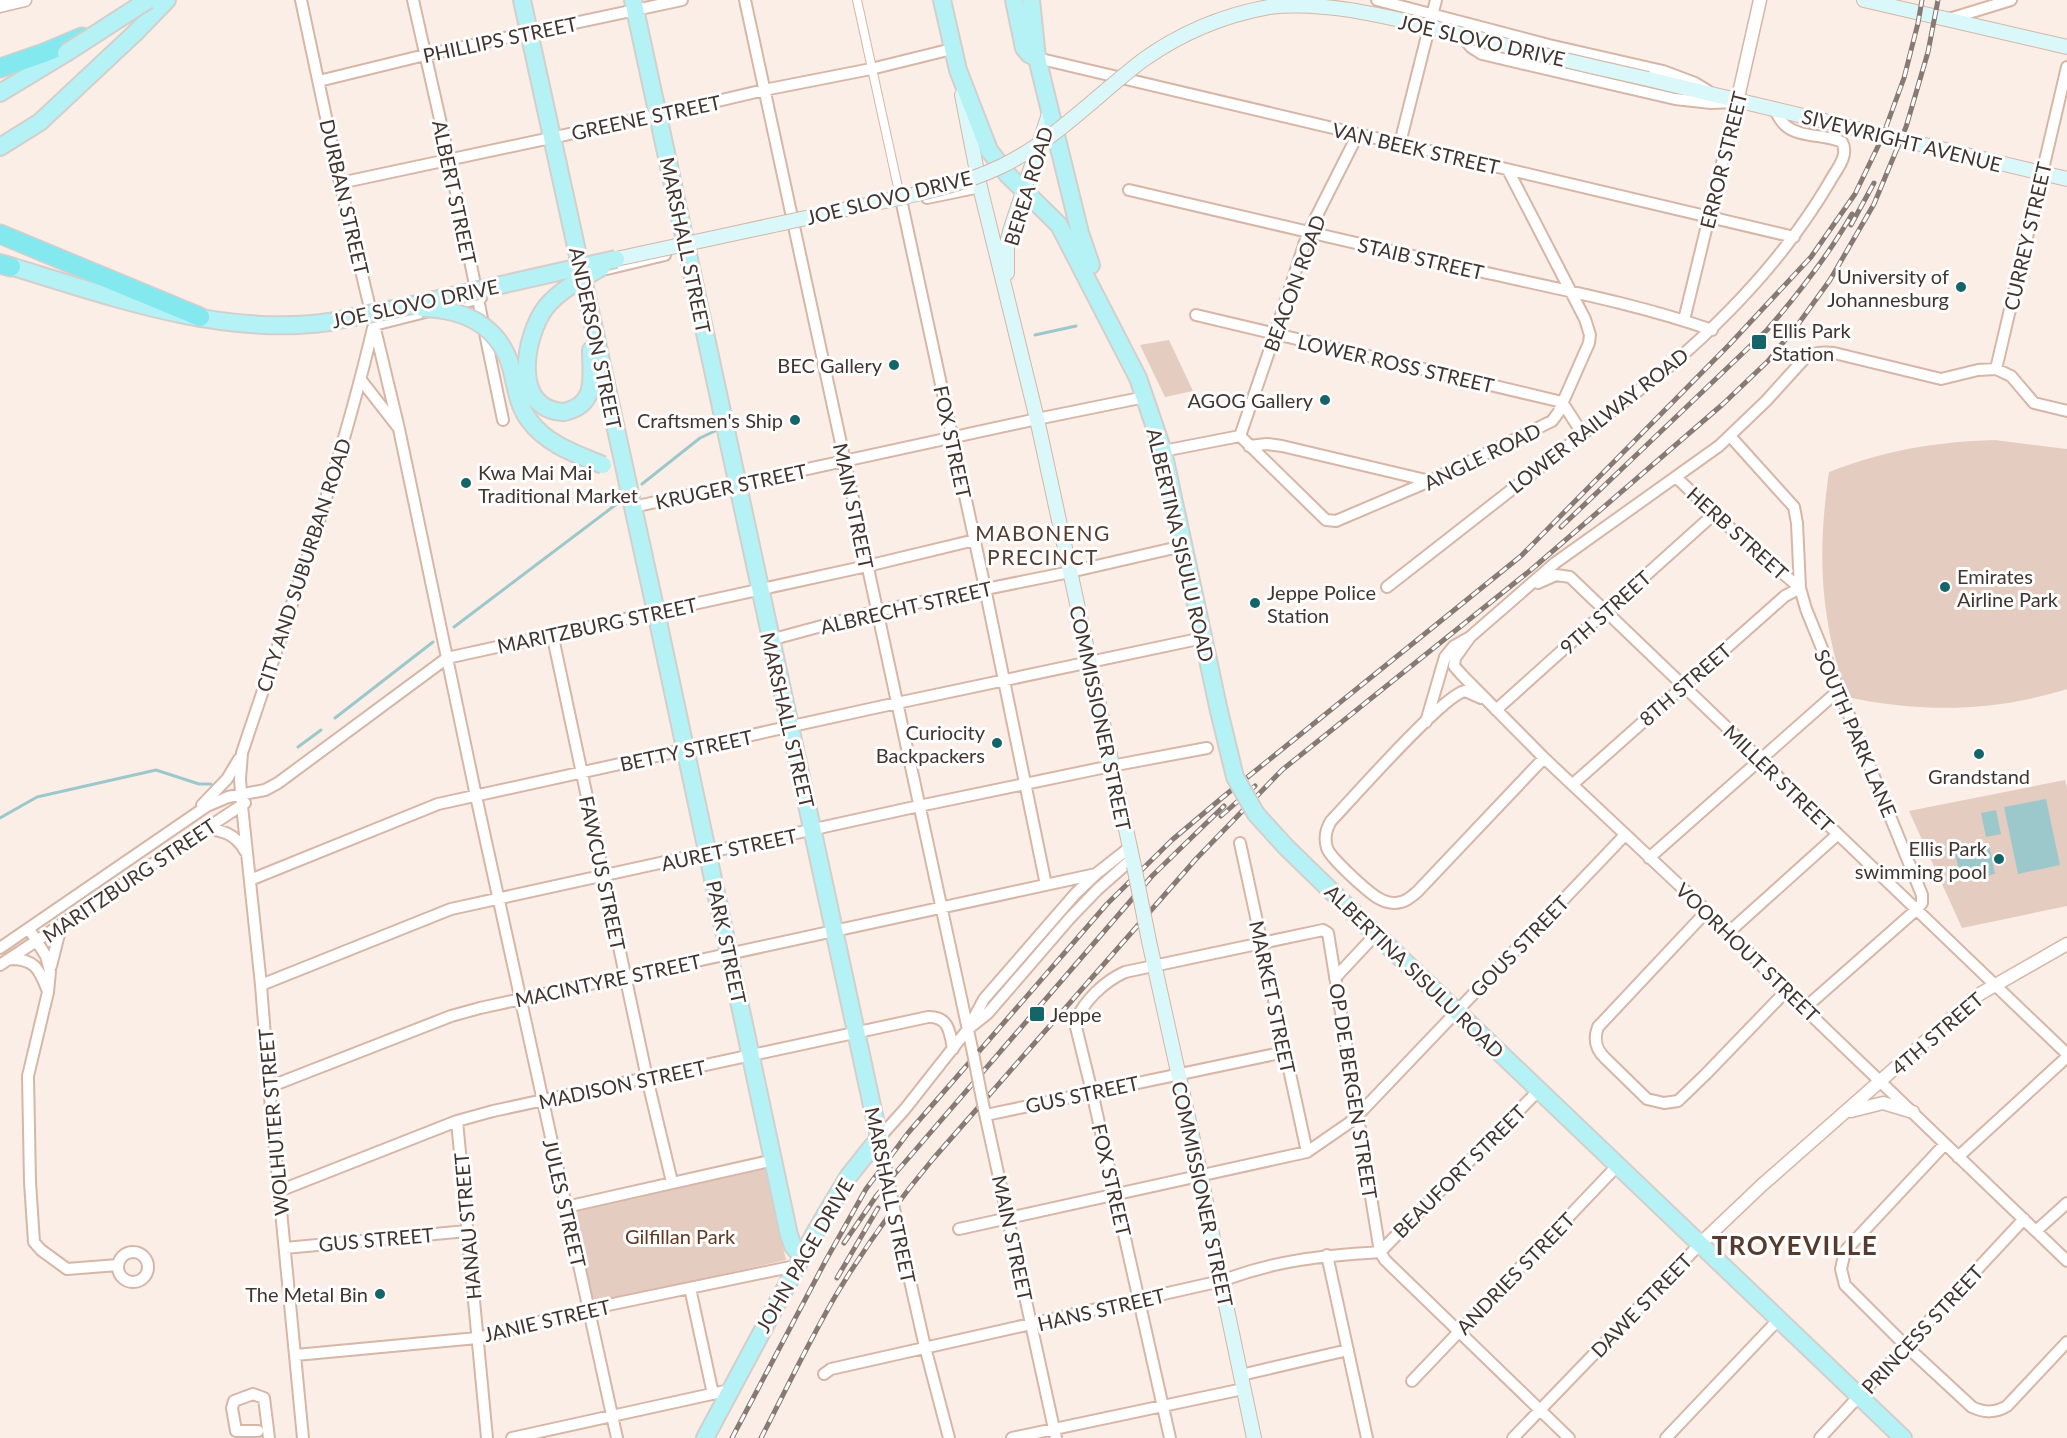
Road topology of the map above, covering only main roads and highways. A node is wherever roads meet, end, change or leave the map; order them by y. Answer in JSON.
{"nodes":[{"id":1,"x":167,"y":0,"type":"edge"},
{"id":2,"x":522,"y":0,"type":"edge"},
{"id":3,"x":942,"y":0,"type":"edge"},
{"id":4,"x":1014,"y":0,"type":"edge"},
{"id":5,"x":1031,"y":0,"type":"edge"},
{"id":6,"x":1864,"y":0,"type":"edge"},
{"id":7,"x":634,"y":5,"type":"edge"},
{"id":8,"x":149,"y":9,"type":"edge"},
{"id":9,"x":127,"y":14,"type":"junction"},
{"id":10,"x":2067,"y":47,"type":"edge"},
{"id":11,"x":1037,"y":58,"type":"junction"},
{"id":12,"x":0,"y":68,"type":"edge"},
{"id":13,"x":958,"y":70,"type":"junction"},
{"id":14,"x":0,"y":93,"type":"edge"},
{"id":15,"x":1737,"y":102,"type":"joint"},
{"id":16,"x":1050,"y":111,"type":"junction"},
{"id":17,"x":0,"y":147,"type":"edge"},
{"id":18,"x":2067,"y":179,"type":"edge"},
{"id":19,"x":1024,"y":190,"type":"junction"},
{"id":20,"x":0,"y":234,"type":"edge"},
{"id":21,"x":616,"y":259,"type":"junction"},
{"id":22,"x":4,"y":265,"type":"edge"},
{"id":23,"x":1007,"y":296,"type":"junction"},
{"id":24,"x":403,"y":307,"type":"junction"},
{"id":25,"x":200,"y":317,"type":"junction"},
{"id":26,"x":591,"y":318,"type":"junction"},
{"id":27,"x":1138,"y":378,"type":"junction"},
{"id":28,"x":632,"y":503,"type":"junction"},
{"id":29,"x":669,"y":677,"type":"joint"},
{"id":30,"x":881,"y":1146,"type":"joint"},
{"id":31,"x":785,"y":1208,"type":"junction"},
{"id":32,"x":816,"y":1229,"type":"junction"},
{"id":33,"x":798,"y":1261,"type":"junction"},
{"id":34,"x":705,"y":1438,"type":"edge"},
{"id":35,"x":1254,"y":1438,"type":"edge"},
{"id":36,"x":1903,"y":1438,"type":"edge"}],
"edges":[{"from":1,"to":8,"type":"main road"},
{"from":2,"to":26,"type":"main road","name":"ANDERSON STREET"},
{"from":3,"to":13,"type":"main road","name":"COMMISSIONER STREET"},
{"from":4,"to":11,"type":"main road"},
{"from":5,"to":11,"type":"main road","name":"ALBERTINA SISULU ROAD"},
{"from":6,"to":10,"type":"main road"},
{"from":7,"to":30,"type":"main road","name":"MARSHALL STREET"},
{"from":8,"to":9,"type":"main road","bridge":true},
{"from":8,"to":17,"type":"main road"},
{"from":9,"to":12,"type":"highway","bridge":true},
{"from":9,"to":14,"type":"main road","bridge":true},
{"from":11,"to":16,"type":"main road","name":"ALBERTINA SISULU ROAD"},
{"from":13,"to":19,"type":"main road","name":"ALBERTINA SISULU ROAD"},
{"from":13,"to":23,"type":"main road","name":"COMMISSIONER STREET"},
{"from":15,"to":18,"type":"main road","name":"SIVEWRIGHT AVENUE"},
{"from":15,"to":21,"type":"main road","name":"JOE SLOVO DRIVE","bridge":true},
{"from":16,"to":19,"type":"main road","name":"BEREA ROAD"},
{"from":16,"to":27,"type":"main road","name":"ALBERTINA SISULU ROAD"},
{"from":19,"to":23,"type":"main road","name":"BEREA ROAD"},
{"from":19,"to":27,"type":"main road","name":"ALBERTINA SISULU ROAD"},
{"from":20,"to":25,"type":"highway"},
{"from":21,"to":24,"type":"main road","name":"JOE SLOVO DRIVE","bridge":true},
{"from":21,"to":26,"type":"main road","bridge":true},
{"from":22,"to":25,"type":"main road","name":"JOE SLOVO DRIVE"},
{"from":23,"to":35,"type":"main road","name":"COMMISSIONER STREET","bridge":true},
{"from":24,"to":25,"type":"main road","name":"JOE SLOVO DRIVE","bridge":true},
{"from":24,"to":28,"type":"main road","bridge":true},
{"from":26,"to":28,"type":"main road","name":"ANDERSON STREET"},
{"from":27,"to":36,"type":"main road","name":"ALBERTINA SISULU ROAD","bridge":true},
{"from":28,"to":29,"type":"main road","name":"ANDERSON STREET"},
{"from":29,"to":31,"type":"main road","name":"PARK STREET"},
{"from":30,"to":32,"type":"main road","name":"JOHN PAGE DRIVE"},
{"from":31,"to":32,"type":"main road"},
{"from":31,"to":33,"type":"main road","name":"PARK STREET"},
{"from":32,"to":33,"type":"main road","name":"JOHN PAGE DRIVE"},
{"from":33,"to":34,"type":"main road","name":"JOHN PAGE DRIVE"}]}
